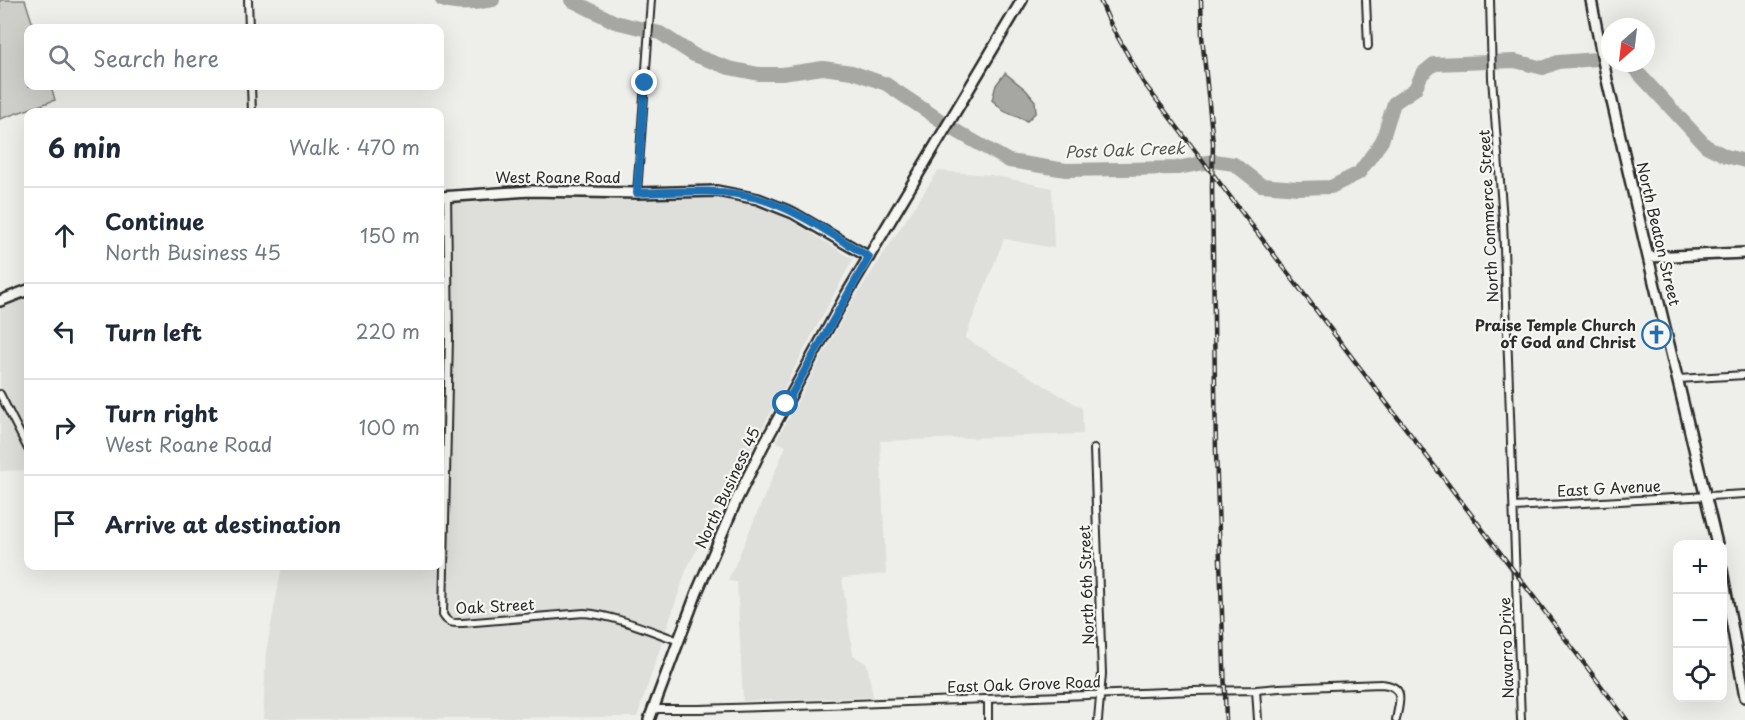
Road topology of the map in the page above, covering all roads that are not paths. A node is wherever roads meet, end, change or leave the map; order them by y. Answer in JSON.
{"nodes":[{"id":1,"x":248,"y":0,"type":"edge"},
{"id":2,"x":651,"y":0,"type":"edge"},
{"id":3,"x":1022,"y":0,"type":"edge"},
{"id":4,"x":1366,"y":0,"type":"edge"},
{"id":5,"x":1490,"y":0,"type":"edge"},
{"id":6,"x":1591,"y":0,"type":"edge"},
{"id":7,"x":249,"y":24,"type":"edge"},
{"id":8,"x":1368,"y":46,"type":"dead end"},
{"id":9,"x":251,"y":90,"type":"edge"},
{"id":10,"x":252,"y":108,"type":"edge"},
{"id":11,"x":637,"y":193,"type":"junction"},
{"id":12,"x":444,"y":197,"type":"edge"},
{"id":13,"x":444,"y":220,"type":"edge"},
{"id":14,"x":1745,"y":253,"type":"edge"},
{"id":15,"x":869,"y":257,"type":"junction"},
{"id":16,"x":1648,"y":257,"type":"junction"},
{"id":17,"x":24,"y":292,"type":"edge"},
{"id":18,"x":0,"y":301,"type":"edge"},
{"id":19,"x":1745,"y":375,"type":"edge"},
{"id":20,"x":1678,"y":379,"type":"junction"},
{"id":21,"x":0,"y":394,"type":"edge"},
{"id":22,"x":24,"y":441,"type":"edge"},
{"id":23,"x":1094,"y":449,"type":"dead end"},
{"id":24,"x":1745,"y":494,"type":"edge"},
{"id":25,"x":1706,"y":496,"type":"junction"},
{"id":26,"x":1514,"y":507,"type":"junction"},
{"id":27,"x":1717,"y":540,"type":"edge"},
{"id":28,"x":444,"y":569,"type":"edge"},
{"id":29,"x":444,"y":570,"type":"edge"},
{"id":30,"x":1516,"y":575,"type":"joint"},
{"id":31,"x":1726,"y":594,"type":"edge"},
{"id":32,"x":679,"y":641,"type":"junction"},
{"id":33,"x":1256,"y":690,"type":"junction"},
{"id":34,"x":1100,"y":694,"type":"junction"},
{"id":35,"x":1745,"y":697,"type":"edge"},
{"id":36,"x":988,"y":699,"type":"junction"},
{"id":37,"x":653,"y":709,"type":"junction"},
{"id":38,"x":649,"y":720,"type":"edge"},
{"id":39,"x":988,"y":720,"type":"edge"},
{"id":40,"x":1098,"y":720,"type":"edge"},
{"id":41,"x":1258,"y":720,"type":"edge"},
{"id":42,"x":1396,"y":720,"type":"edge"},
{"id":43,"x":1521,"y":720,"type":"edge"}],
"edges":[{"from":1,"to":7,"type":"street"},
{"from":2,"to":11,"type":"street","name":"West Roane Road"},
{"from":3,"to":15,"type":"main road","name":"North Business 45"},
{"from":4,"to":8,"type":"street"},
{"from":5,"to":26,"type":"street","name":"North Commerce Street"},
{"from":6,"to":16,"type":"main road","name":"North Beaton Street"},
{"from":9,"to":10,"type":"street"},
{"from":11,"to":12,"type":"main road","name":"West Roane Road"},
{"from":11,"to":15,"type":"main road"},
{"from":13,"to":28,"type":"street","name":"Oak Street"},
{"from":14,"to":16,"type":"main road"},
{"from":15,"to":32,"type":"main road","name":"North Business 45"},
{"from":16,"to":20,"type":"main road","name":"North Beaton Street"},
{"from":17,"to":18,"type":"main road"},
{"from":19,"to":20,"type":"street"},
{"from":20,"to":25,"type":"main road","name":"North Beaton Street"},
{"from":21,"to":22,"type":"street"},
{"from":23,"to":34,"type":"street","name":"North 6th Street"},
{"from":24,"to":25,"type":"street","name":"East G Avenue"},
{"from":25,"to":26,"type":"street","name":"East G Avenue"},
{"from":25,"to":27,"type":"main road","name":"North Beaton Street"},
{"from":26,"to":30,"type":"street","name":"North Commerce Street"},
{"from":29,"to":32,"type":"street","name":"Oak Street"},
{"from":30,"to":43,"type":"street","name":"Navarro Drive"},
{"from":31,"to":35,"type":"main road"},
{"from":32,"to":37,"type":"main road","name":"North Business 45"},
{"from":33,"to":34,"type":"street","name":"East Oak Grove Road"},
{"from":33,"to":41,"type":"street"},
{"from":33,"to":42,"type":"street","name":"East Oak Grove Road"},
{"from":34,"to":36,"type":"street","name":"East Oak Grove Road"},
{"from":34,"to":40,"type":"street","name":"North 6th Street"},
{"from":36,"to":37,"type":"street","name":"East Oak Grove Road"},
{"from":36,"to":39,"type":"street"},
{"from":37,"to":38,"type":"main road","name":"North Business 45"}]}
